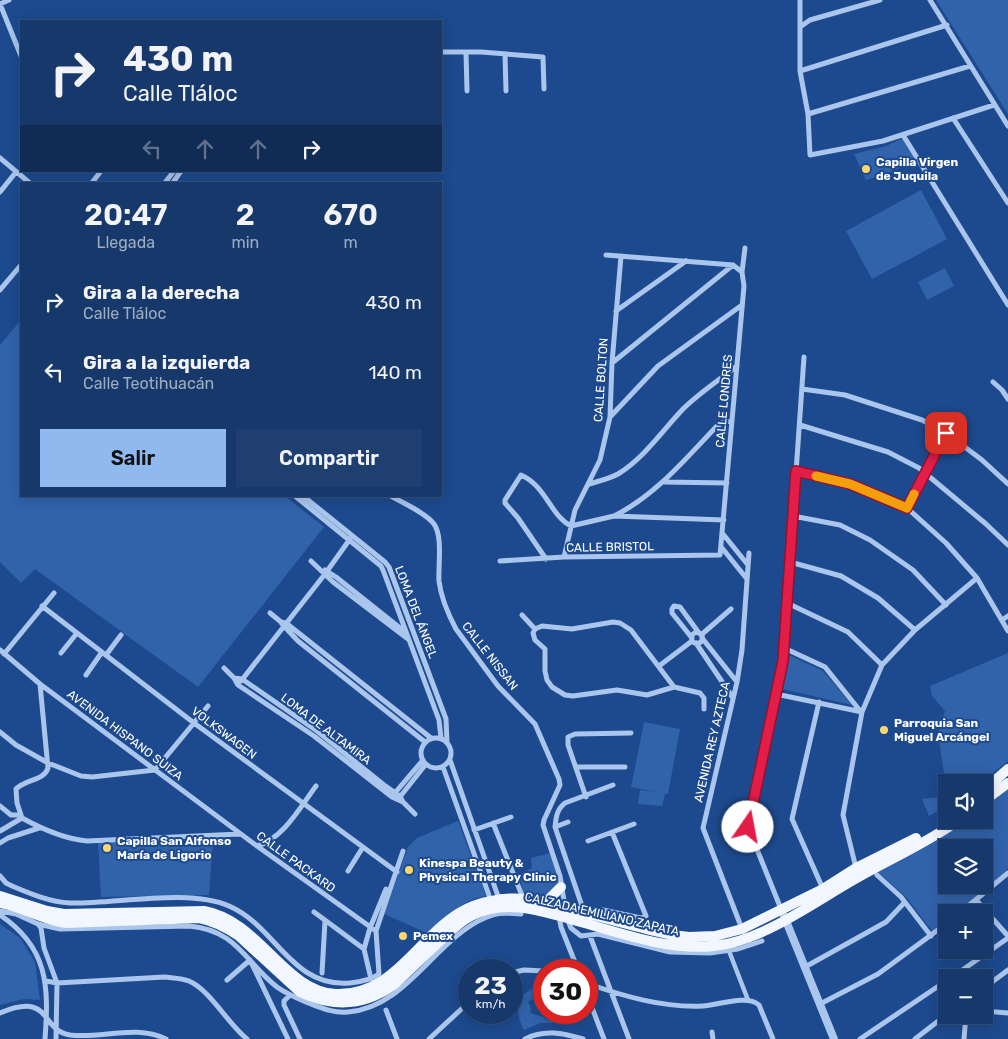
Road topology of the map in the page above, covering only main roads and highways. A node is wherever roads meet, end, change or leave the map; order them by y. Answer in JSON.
{"nodes":[{"id":1,"x":1008,"y":770,"type":"edge"},
{"id":2,"x":993,"y":782,"type":"edge"},
{"id":3,"x":1008,"y":783,"type":"edge"},
{"id":4,"x":993,"y":794,"type":"edge"},
{"id":5,"x":938,"y":827,"type":"edge"},
{"id":6,"x":946,"y":829,"type":"edge"},
{"id":7,"x":562,"y":890,"type":"road end"},
{"id":8,"x":0,"y":896,"type":"edge"},
{"id":9,"x":546,"y":902,"type":"junction"},
{"id":10,"x":0,"y":903,"type":"edge"},
{"id":11,"x":563,"y":912,"type":"junction"},
{"id":12,"x":594,"y":920,"type":"junction"}],
"edges":[{"from":1,"to":2,"type":"main road"},
{"from":3,"to":4,"type":"main road"},
{"from":5,"to":12,"type":"main road","name":"CALZADA EMILIANO ZAPATA"},
{"from":6,"to":12,"type":"main road","name":"CALZADA EMILIANO ZAPATA"},
{"from":7,"to":9,"type":"main road"},
{"from":8,"to":9,"type":"main road","name":"CALZADA EMILIANO ZAPATA"},
{"from":9,"to":11,"type":"main road","name":"CALZADA EMILIANO ZAPATA"},
{"from":10,"to":11,"type":"main road","name":"CALZADA EMILIANO ZAPATA"},
{"from":11,"to":12,"type":"main road","name":"CALZADA EMILIANO ZAPATA"}]}
